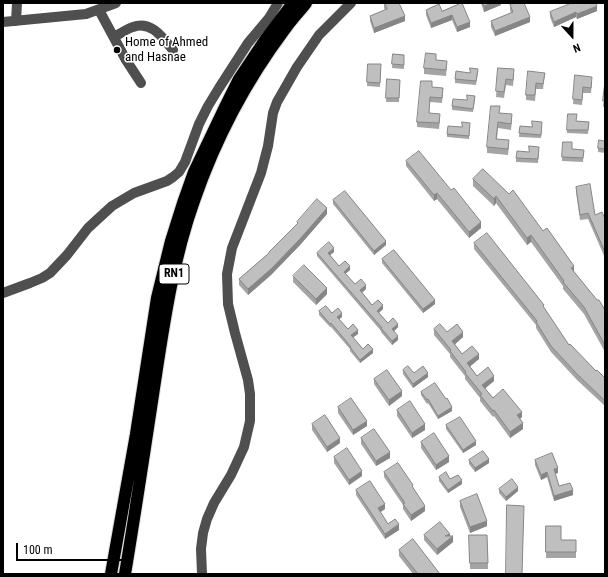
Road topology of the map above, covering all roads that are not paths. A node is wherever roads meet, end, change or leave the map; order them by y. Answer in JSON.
{"nodes":[{"id":1,"x":17,"y":3,"type":"edge"},
{"id":2,"x":116,"y":3,"type":"edge"},
{"id":3,"x":278,"y":3,"type":"edge"},
{"id":4,"x":293,"y":3,"type":"edge"},
{"id":5,"x":306,"y":3,"type":"edge"},
{"id":6,"x":351,"y":3,"type":"edge"},
{"id":7,"x":99,"y":10,"type":"junction"},
{"id":8,"x":16,"y":21,"type":"junction"},
{"id":9,"x":3,"y":22,"type":"edge"},
{"id":10,"x":114,"y":37,"type":"junction"},
{"id":11,"x":173,"y":50,"type":"dead end"},
{"id":12,"x":141,"y":83,"type":"dead end"},
{"id":13,"x":3,"y":293,"type":"edge"},
{"id":14,"x":111,"y":574,"type":"edge"},
{"id":15,"x":126,"y":574,"type":"edge"},
{"id":16,"x":202,"y":574,"type":"edge"}],
"edges":[{"from":1,"to":8,"type":"street"},
{"from":2,"to":7,"type":"street"},
{"from":3,"to":13,"type":"street"},
{"from":4,"to":14,"type":"highway","number":"RN1"},
{"from":5,"to":15,"type":"highway","number":"RN1"},
{"from":6,"to":16,"type":"street"},
{"from":7,"to":8,"type":"street"},
{"from":7,"to":10,"type":"street"},
{"from":8,"to":9,"type":"street"},
{"from":10,"to":11,"type":"street"},
{"from":10,"to":12,"type":"street"}]}
